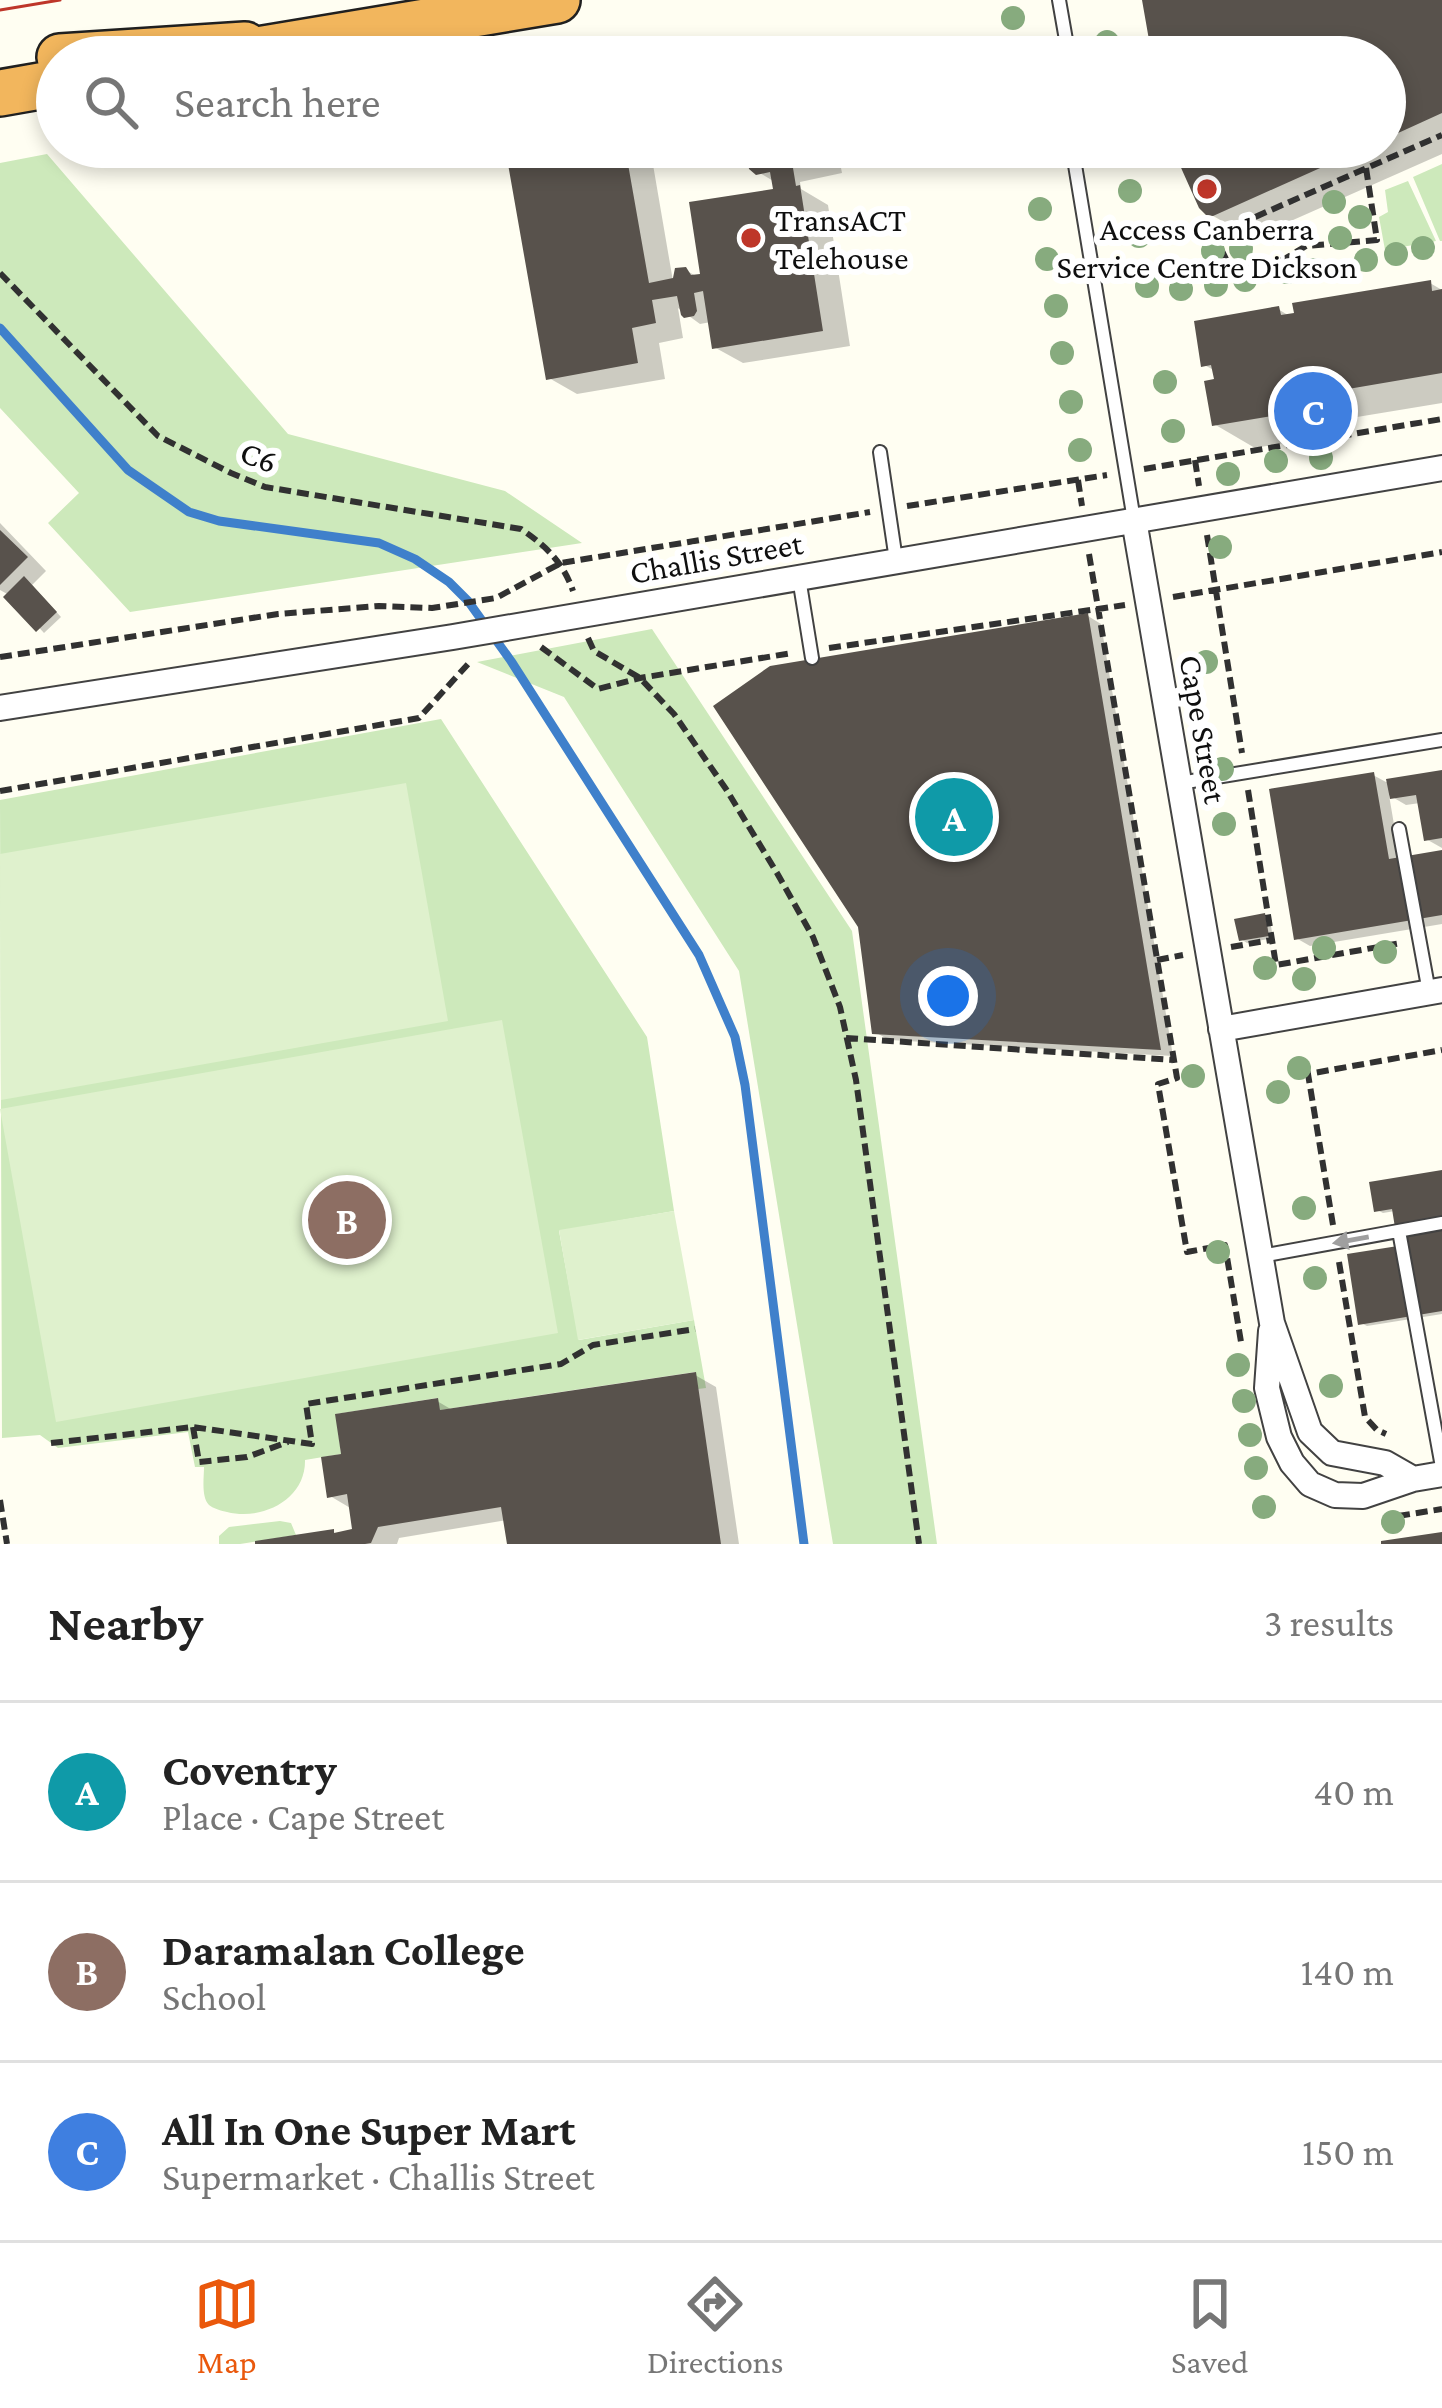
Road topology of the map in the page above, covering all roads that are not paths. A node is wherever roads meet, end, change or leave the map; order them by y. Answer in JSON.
{"nodes":[{"id":1,"x":557,"y":0,"type":"edge"},
{"id":2,"x":1059,"y":0,"type":"edge"},
{"id":3,"x":344,"y":36,"type":"edge"},
{"id":4,"x":1066,"y":36,"type":"edge"},
{"id":5,"x":36,"y":60,"type":"edge"},
{"id":6,"x":0,"y":66,"type":"edge"},
{"id":7,"x":36,"y":87,"type":"edge"},
{"id":8,"x":0,"y":93,"type":"edge"},
{"id":9,"x":1075,"y":168,"type":"edge"},
{"id":10,"x":880,"y":452,"type":"dead end"},
{"id":11,"x":1442,"y":468,"type":"edge"},
{"id":12,"x":1134,"y":520,"type":"junction"},
{"id":13,"x":896,"y":560,"type":"junction"},
{"id":14,"x":799,"y":576,"type":"junction"},
{"id":15,"x":812,"y":654,"type":"road end"},
{"id":16,"x":0,"y":708,"type":"edge"},
{"id":17,"x":1442,"y":740,"type":"edge"},
{"id":18,"x":1180,"y":783,"type":"junction"},
{"id":19,"x":1399,"y":829,"type":"dead end"},
{"id":20,"x":1436,"y":991,"type":"edge"},
{"id":21,"x":1221,"y":1029,"type":"junction"},
{"id":22,"x":1442,"y":1223,"type":"edge"},
{"id":23,"x":1399,"y":1231,"type":"junction"},
{"id":24,"x":1261,"y":1256,"type":"junction"},
{"id":25,"x":1272,"y":1323,"type":"junction"},
{"id":26,"x":1442,"y":1470,"type":"edge"},
{"id":27,"x":1413,"y":1479,"type":"junction"}],
"edges":[{"from":1,"to":3,"type":"highway"},
{"from":2,"to":4,"type":"lane"},
{"from":5,"to":6,"type":"highway"},
{"from":7,"to":8,"type":"highway"},
{"from":9,"to":12,"type":"lane","name":"Cape Street"},
{"from":10,"to":13,"type":"lane"},
{"from":11,"to":12,"type":"street","name":"Challis Street"},
{"from":12,"to":13,"type":"street","name":"Challis Street"},
{"from":12,"to":18,"type":"street","name":"Cape Street"},
{"from":13,"to":14,"type":"street","name":"Challis Street"},
{"from":14,"to":15,"type":"lane"},
{"from":14,"to":16,"type":"street","name":"Challis Street"},
{"from":17,"to":18,"type":"lane"},
{"from":18,"to":21,"type":"street","name":"Cape Street"},
{"from":19,"to":20,"type":"lane"},
{"from":20,"to":21,"type":"street"},
{"from":21,"to":24,"type":"street","name":"Cape Street"},
{"from":22,"to":23,"type":"lane"},
{"from":23,"to":24,"type":"lane","one_way":true},
{"from":23,"to":26,"type":"lane"},
{"from":24,"to":25,"type":"street","name":"Cape Street"},
{"from":25,"to":27,"type":"street","name":"Cape Street"},
{"from":25,"to":27,"type":"street","name":"Cape Street"},
{"from":26,"to":27,"type":"street","name":"Cape Street"}]}
